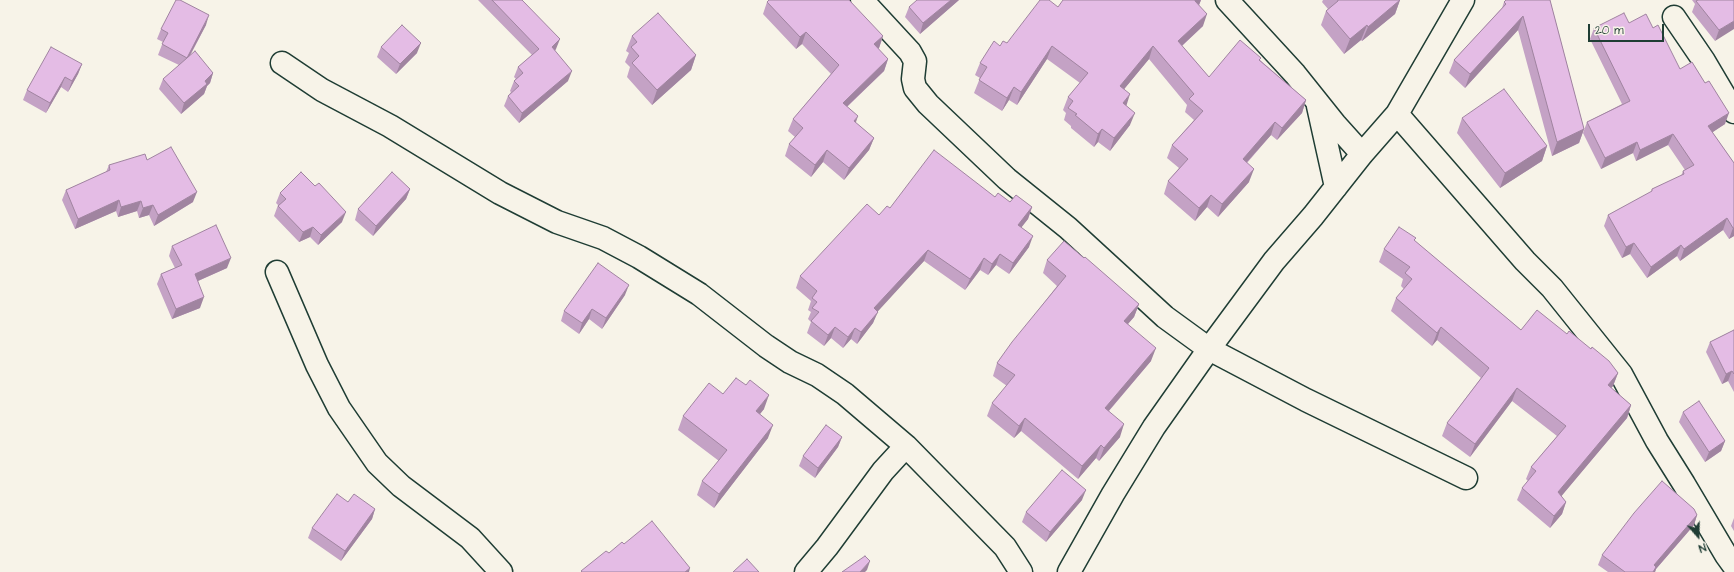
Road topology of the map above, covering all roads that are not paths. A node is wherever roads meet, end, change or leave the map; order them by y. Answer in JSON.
{"nodes":[{"id":1,"x":862,"y":0,"type":"edge"},
{"id":2,"x":1227,"y":0,"type":"edge"},
{"id":3,"x":1463,"y":0,"type":"edge"},
{"id":4,"x":1674,"y":16,"type":"dead end"},
{"id":5,"x":282,"y":63,"type":"dead end"},
{"id":6,"x":1317,"y":101,"type":"junction"},
{"id":7,"x":1734,"y":112,"type":"edge"},
{"id":8,"x":1396,"y":114,"type":"junction"},
{"id":9,"x":1362,"y":154,"type":"junction"},
{"id":10,"x":1336,"y":187,"type":"junction"},
{"id":11,"x":277,"y":272,"type":"dead end"},
{"id":12,"x":1209,"y":349,"type":"junction"},
{"id":13,"x":906,"y":446,"type":"junction"},
{"id":14,"x":1466,"y":478,"type":"dead end"},
{"id":15,"x":1734,"y":566,"type":"edge"},
{"id":16,"x":501,"y":572,"type":"edge"},
{"id":17,"x":806,"y":572,"type":"edge"},
{"id":18,"x":1021,"y":572,"type":"edge"},
{"id":19,"x":1069,"y":572,"type":"edge"}],
"edges":[{"from":1,"to":12,"type":"street"},
{"from":2,"to":6,"type":"street"},
{"from":3,"to":8,"type":"street"},
{"from":4,"to":7,"type":"street"},
{"from":5,"to":13,"type":"street"},
{"from":6,"to":9,"type":"street"},
{"from":6,"to":10,"type":"street"},
{"from":8,"to":9,"type":"street"},
{"from":8,"to":15,"type":"street"},
{"from":9,"to":10,"type":"street"},
{"from":10,"to":12,"type":"street"},
{"from":11,"to":16,"type":"street"},
{"from":12,"to":14,"type":"street"},
{"from":12,"to":19,"type":"street"},
{"from":13,"to":17,"type":"street"},
{"from":13,"to":18,"type":"street"}]}
